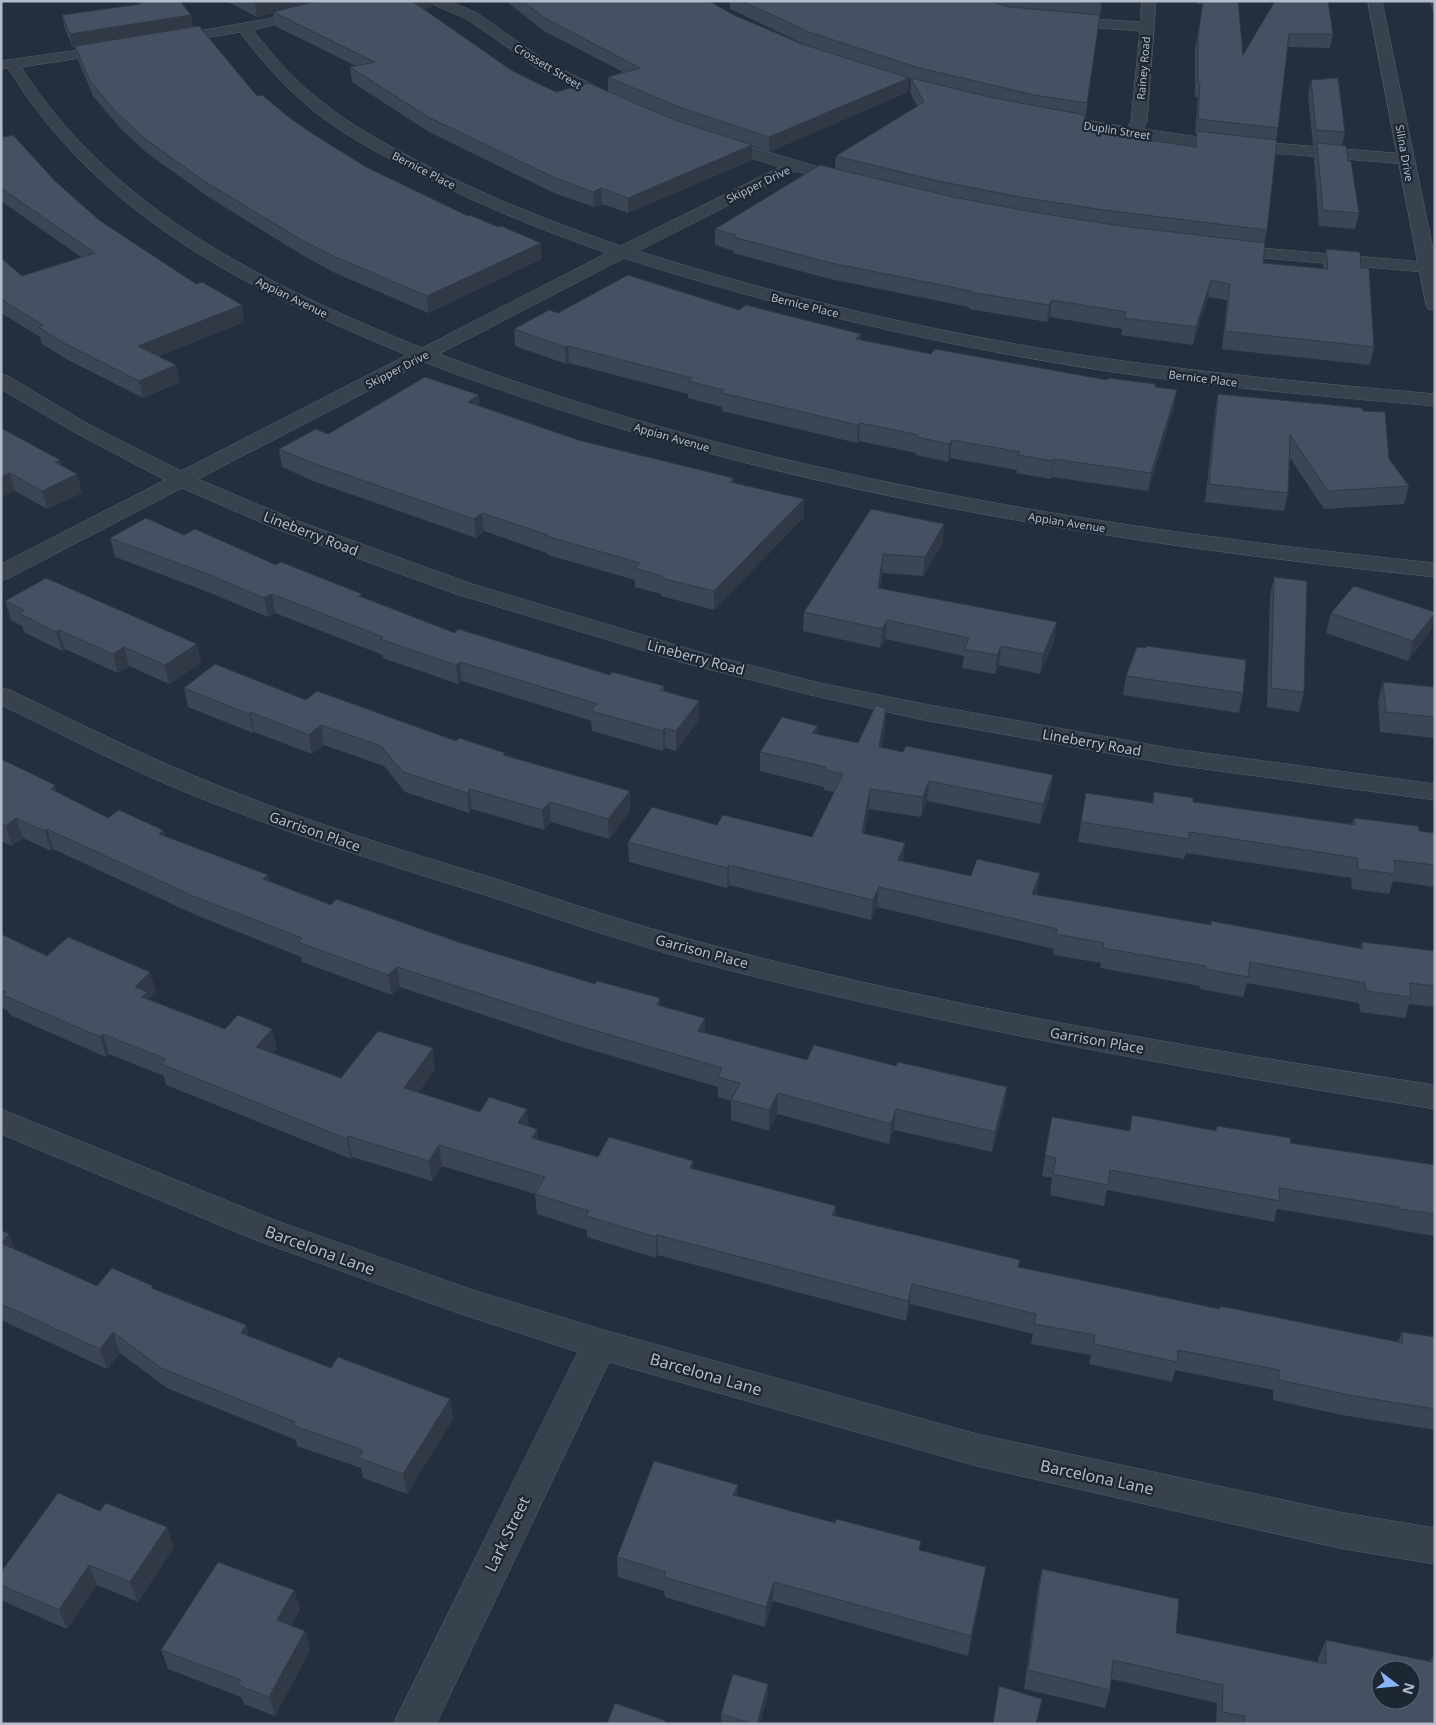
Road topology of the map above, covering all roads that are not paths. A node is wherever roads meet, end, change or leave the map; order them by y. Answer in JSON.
{"nodes":[{"id":1,"x":351,"y":1,"type":"edge"},
{"id":2,"x":437,"y":1,"type":"edge"},
{"id":3,"x":1148,"y":1,"type":"edge"},
{"id":4,"x":1376,"y":1,"type":"edge"},
{"id":5,"x":1046,"y":20,"type":"edge"},
{"id":6,"x":1147,"y":27,"type":"junction"},
{"id":7,"x":244,"y":28,"type":"junction"},
{"id":8,"x":154,"y":43,"type":"edge"},
{"id":9,"x":125,"y":47,"type":"edge"},
{"id":10,"x":7,"y":64,"type":"edge"},
{"id":11,"x":627,"y":106,"type":"edge"},
{"id":12,"x":1031,"y":115,"type":"edge"},
{"id":13,"x":1133,"y":133,"type":"junction"},
{"id":14,"x":702,"y":137,"type":"edge"},
{"id":15,"x":1406,"y":159,"type":"junction"},
{"id":16,"x":794,"y":166,"type":"junction"},
{"id":17,"x":861,"y":184,"type":"edge"},
{"id":18,"x":1214,"y":248,"type":"edge"},
{"id":19,"x":622,"y":252,"type":"junction"},
{"id":20,"x":1431,"y":267,"type":"edge"},
{"id":21,"x":1435,"y":305,"type":"edge"},
{"id":22,"x":424,"y":356,"type":"junction"},
{"id":23,"x":1,"y":380,"type":"edge"},
{"id":24,"x":1435,"y":400,"type":"edge"},
{"id":25,"x":182,"y":480,"type":"junction"},
{"id":26,"x":1435,"y":570,"type":"edge"},
{"id":27,"x":1,"y":573,"type":"edge"},
{"id":28,"x":1,"y":695,"type":"edge"},
{"id":29,"x":1435,"y":792,"type":"edge"},
{"id":30,"x":1435,"y":1097,"type":"edge"},
{"id":31,"x":1,"y":1121,"type":"edge"},
{"id":32,"x":600,"y":1344,"type":"junction"},
{"id":33,"x":1435,"y":1546,"type":"edge"},
{"id":34,"x":414,"y":1724,"type":"edge"}],
"edges":[{"from":1,"to":7,"type":"street"},
{"from":2,"to":11,"type":"street","name":"Crossett Street"},
{"from":3,"to":6,"type":"street","name":"Rainey Road"},
{"from":4,"to":15,"type":"street","name":"Silina Drive"},
{"from":5,"to":6,"type":"street"},
{"from":6,"to":13,"type":"street","name":"Rainey Road"},
{"from":7,"to":8,"type":"street"},
{"from":7,"to":19,"type":"street","name":"Bernice Place"},
{"from":9,"to":10,"type":"street"},
{"from":10,"to":22,"type":"street","name":"Appian Avenue"},
{"from":12,"to":13,"type":"street","name":"Duplin Street"},
{"from":13,"to":15,"type":"street","name":"Duplin Street"},
{"from":14,"to":16,"type":"street"},
{"from":15,"to":20,"type":"street","name":"Silina Drive"},
{"from":16,"to":17,"type":"street"},
{"from":16,"to":19,"type":"street","name":"Skipper Drive"},
{"from":18,"to":20,"type":"street"},
{"from":19,"to":22,"type":"street","name":"Skipper Drive"},
{"from":19,"to":24,"type":"street","name":"Bernice Place"},
{"from":20,"to":21,"type":"street","name":"Silina Drive"},
{"from":22,"to":25,"type":"street","name":"Skipper Drive"},
{"from":22,"to":26,"type":"street","name":"Appian Avenue"},
{"from":23,"to":25,"type":"street","name":"Lineberry Road"},
{"from":25,"to":27,"type":"street","name":"Skipper Drive"},
{"from":25,"to":29,"type":"street","name":"Lineberry Road"},
{"from":28,"to":30,"type":"street","name":"Garrison Place"},
{"from":31,"to":32,"type":"street","name":"Barcelona Lane"},
{"from":32,"to":33,"type":"street","name":"Barcelona Lane"},
{"from":32,"to":34,"type":"street","name":"Lark Street"}]}
